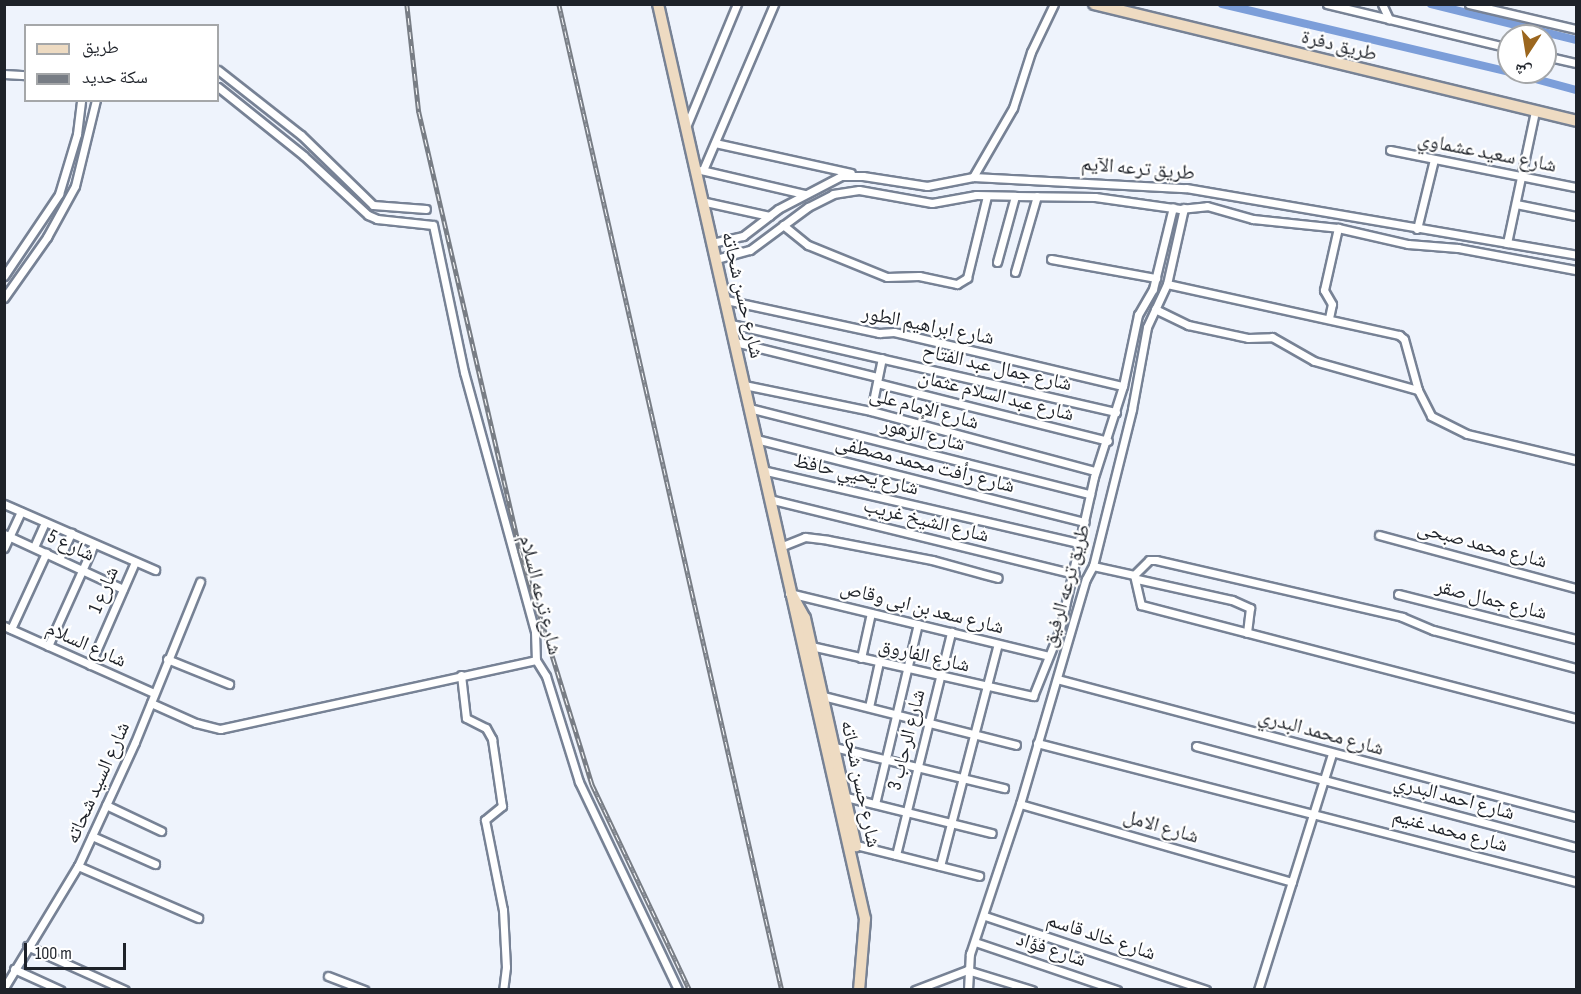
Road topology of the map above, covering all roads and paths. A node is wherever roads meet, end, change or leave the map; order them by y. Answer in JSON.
{"nodes":[{"id":1,"x":658,"y":4,"type":"edge"},
{"id":2,"x":737,"y":4,"type":"edge"},
{"id":3,"x":774,"y":4,"type":"edge"},
{"id":4,"x":1054,"y":4,"type":"edge"},
{"id":5,"x":1094,"y":4,"type":"edge"},
{"id":6,"x":1327,"y":4,"type":"edge"},
{"id":7,"x":1382,"y":4,"type":"edge"},
{"id":8,"x":1469,"y":4,"type":"edge"},
{"id":9,"x":1389,"y":20,"type":"junction"},
{"id":10,"x":1576,"y":29,"type":"edge"},
{"id":11,"x":1497,"y":45,"type":"edge"},
{"id":12,"x":1557,"y":59,"type":"edge"},
{"id":13,"x":1576,"y":63,"type":"edge"},
{"id":14,"x":219,"y":70,"type":"edge"},
{"id":15,"x":4,"y":74,"type":"edge"},
{"id":16,"x":24,"y":75,"type":"edge"},
{"id":17,"x":219,"y":88,"type":"edge"},
{"id":18,"x":81,"y":102,"type":"edge"},
{"id":19,"x":96,"y":102,"type":"edge"},
{"id":20,"x":1535,"y":111,"type":"junction"},
{"id":21,"x":1576,"y":121,"type":"edge"},
{"id":22,"x":685,"y":130,"type":"junction"},
{"id":23,"x":715,"y":143,"type":"junction"},
{"id":24,"x":1390,"y":150,"type":"dead end"},
{"id":25,"x":1434,"y":159,"type":"junction"},
{"id":26,"x":699,"y":170,"type":"junction"},
{"id":27,"x":863,"y":176,"type":"junction"},
{"id":28,"x":974,"y":177,"type":"junction"},
{"id":29,"x":1522,"y":177,"type":"junction"},
{"id":30,"x":1576,"y":188,"type":"edge"},
{"id":31,"x":804,"y":194,"type":"junction"},
{"id":32,"x":987,"y":196,"type":"junction"},
{"id":33,"x":1015,"y":196,"type":"junction"},
{"id":34,"x":1037,"y":196,"type":"junction"},
{"id":35,"x":701,"y":201,"type":"junction"},
{"id":36,"x":1516,"y":204,"type":"junction"},
{"id":37,"x":1173,"y":207,"type":"junction"},
{"id":38,"x":1184,"y":208,"type":"junction"},
{"id":39,"x":426,"y":209,"type":"dead end"},
{"id":40,"x":769,"y":216,"type":"junction"},
{"id":41,"x":1576,"y":216,"type":"edge"},
{"id":42,"x":783,"y":225,"type":"junction"},
{"id":43,"x":1338,"y":228,"type":"junction"},
{"id":44,"x":1417,"y":229,"type":"junction"},
{"id":45,"x":712,"y":243,"type":"junction"},
{"id":46,"x":1507,"y":243,"type":"junction"},
{"id":47,"x":1576,"y":245,"type":"edge"},
{"id":48,"x":1576,"y":255,"type":"edge"},
{"id":49,"x":716,"y":259,"type":"junction"},
{"id":50,"x":1051,"y":259,"type":"dead end"},
{"id":51,"x":997,"y":262,"type":"dead end"},
{"id":52,"x":1576,"y":270,"type":"edge"},
{"id":53,"x":1015,"y":272,"type":"dead end"},
{"id":54,"x":4,"y":276,"type":"edge"},
{"id":55,"x":1156,"y":278,"type":"junction"},
{"id":56,"x":1167,"y":284,"type":"junction"},
{"id":57,"x":4,"y":298,"type":"edge"},
{"id":58,"x":726,"y":300,"type":"junction"},
{"id":59,"x":1155,"y":309,"type":"junction"},
{"id":60,"x":1329,"y":318,"type":"junction"},
{"id":61,"x":731,"y":324,"type":"junction"},
{"id":62,"x":735,"y":342,"type":"junction"},
{"id":63,"x":882,"y":358,"type":"junction"},
{"id":64,"x":878,"y":380,"type":"junction"},
{"id":65,"x":744,"y":385,"type":"junction"},
{"id":66,"x":1123,"y":386,"type":"junction"},
{"id":67,"x":1418,"y":390,"type":"junction"},
{"id":68,"x":749,"y":408,"type":"junction"},
{"id":69,"x":871,"y":411,"type":"junction"},
{"id":70,"x":1116,"y":412,"type":"junction"},
{"id":71,"x":756,"y":440,"type":"junction"},
{"id":72,"x":1108,"y":441,"type":"junction"},
{"id":73,"x":1576,"y":459,"type":"edge"},
{"id":74,"x":762,"y":470,"type":"junction"},
{"id":75,"x":1095,"y":471,"type":"junction"},
{"id":76,"x":1090,"y":494,"type":"junction"},
{"id":77,"x":769,"y":499,"type":"junction"},
{"id":78,"x":4,"y":504,"type":"edge"},
{"id":79,"x":21,"y":512,"type":"junction"},
{"id":80,"x":45,"y":522,"type":"junction"},
{"id":81,"x":1086,"y":522,"type":"junction"},
{"id":82,"x":70,"y":533,"type":"junction"},
{"id":83,"x":7,"y":535,"type":"edge"},
{"id":84,"x":1379,"y":535,"type":"dead end"},
{"id":85,"x":94,"y":543,"type":"junction"},
{"id":86,"x":1082,"y":544,"type":"junction"},
{"id":87,"x":779,"y":547,"type":"junction"},
{"id":88,"x":4,"y":548,"type":"edge"},
{"id":89,"x":34,"y":548,"type":"junction"},
{"id":90,"x":46,"y":553,"type":"junction"},
{"id":91,"x":59,"y":559,"type":"junction"},
{"id":92,"x":135,"y":562,"type":"junction"},
{"id":93,"x":1093,"y":566,"type":"junction"},
{"id":94,"x":82,"y":570,"type":"junction"},
{"id":95,"x":155,"y":570,"type":"dead end"},
{"id":96,"x":1075,"y":574,"type":"junction"},
{"id":97,"x":1136,"y":577,"type":"junction"},
{"id":98,"x":998,"y":578,"type":"dead end"},
{"id":99,"x":200,"y":582,"type":"dead end"},
{"id":100,"x":1576,"y":588,"type":"edge"},
{"id":101,"x":123,"y":589,"type":"junction"},
{"id":102,"x":789,"y":593,"type":"junction"},
{"id":103,"x":1398,"y":594,"type":"dead end"},
{"id":104,"x":871,"y":613,"type":"junction"},
{"id":105,"x":918,"y":624,"type":"junction"},
{"id":106,"x":8,"y":628,"type":"edge"},
{"id":107,"x":951,"y":632,"type":"junction"},
{"id":108,"x":1247,"y":633,"type":"junction"},
{"id":109,"x":1576,"y":639,"type":"edge"},
{"id":110,"x":998,"y":644,"type":"junction"},
{"id":111,"x":48,"y":646,"type":"junction"},
{"id":112,"x":811,"y":646,"type":"junction"},
{"id":113,"x":1046,"y":655,"type":"junction"},
{"id":114,"x":861,"y":658,"type":"junction"},
{"id":115,"x":167,"y":659,"type":"junction"},
{"id":116,"x":536,"y":660,"type":"junction"},
{"id":117,"x":879,"y":662,"type":"junction"},
{"id":118,"x":90,"y":664,"type":"junction"},
{"id":119,"x":1576,"y":668,"type":"edge"},
{"id":120,"x":907,"y":669,"type":"junction"},
{"id":121,"x":461,"y":675,"type":"junction"},
{"id":122,"x":940,"y":677,"type":"junction"},
{"id":123,"x":1057,"y":679,"type":"junction"},
{"id":124,"x":229,"y":684,"type":"dead end"},
{"id":125,"x":986,"y":688,"type":"junction"},
{"id":126,"x":154,"y":693,"type":"junction"},
{"id":127,"x":823,"y":696,"type":"junction"},
{"id":128,"x":1029,"y":698,"type":"joint"},
{"id":129,"x":151,"y":703,"type":"junction"},
{"id":130,"x":869,"y":707,"type":"junction"},
{"id":131,"x":896,"y":714,"type":"junction"},
{"id":132,"x":1576,"y":718,"type":"edge"},
{"id":133,"x":929,"y":722,"type":"junction"},
{"id":134,"x":974,"y":734,"type":"junction"},
{"id":135,"x":1037,"y":743,"type":"junction"},
{"id":136,"x":1016,"y":745,"type":"dead end"},
{"id":137,"x":1196,"y":746,"type":"dead end"},
{"id":138,"x":834,"y":747,"type":"junction"},
{"id":139,"x":1332,"y":754,"type":"junction"},
{"id":140,"x":885,"y":759,"type":"junction"},
{"id":141,"x":918,"y":767,"type":"junction"},
{"id":142,"x":963,"y":778,"type":"junction"},
{"id":143,"x":1324,"y":781,"type":"junction"},
{"id":144,"x":1004,"y":788,"type":"dead end"},
{"id":145,"x":846,"y":797,"type":"junction"},
{"id":146,"x":875,"y":804,"type":"junction"},
{"id":147,"x":1020,"y":804,"type":"junction"},
{"id":148,"x":106,"y":805,"type":"junction"},
{"id":149,"x":907,"y":812,"type":"junction"},
{"id":150,"x":1314,"y":812,"type":"junction"},
{"id":151,"x":1576,"y":817,"type":"edge"},
{"id":152,"x":951,"y":823,"type":"junction"},
{"id":153,"x":161,"y":831,"type":"dead end"},
{"id":154,"x":992,"y":833,"type":"dead end"},
{"id":155,"x":92,"y":836,"type":"junction"},
{"id":156,"x":855,"y":845,"type":"junction"},
{"id":157,"x":1576,"y":847,"type":"edge"},
{"id":158,"x":896,"y":855,"type":"junction"},
{"id":159,"x":155,"y":864,"type":"dead end"},
{"id":160,"x":78,"y":866,"type":"junction"},
{"id":161,"x":940,"y":866,"type":"junction"},
{"id":162,"x":979,"y":876,"type":"dead end"},
{"id":163,"x":1292,"y":882,"type":"junction"},
{"id":164,"x":1576,"y":882,"type":"edge"},
{"id":165,"x":985,"y":916,"type":"junction"},
{"id":166,"x":198,"y":918,"type":"dead end"},
{"id":167,"x":975,"y":942,"type":"junction"},
{"id":168,"x":27,"y":946,"type":"junction"},
{"id":169,"x":14,"y":969,"type":"junction"},
{"id":170,"x":967,"y":970,"type":"junction"},
{"id":171,"x":328,"y":976,"type":"dead end"},
{"id":172,"x":4,"y":988,"type":"edge"},
{"id":173,"x":60,"y":990,"type":"edge"},
{"id":174,"x":125,"y":990,"type":"edge"},
{"id":175,"x":364,"y":990,"type":"edge"},
{"id":176,"x":503,"y":990,"type":"edge"},
{"id":177,"x":678,"y":990,"type":"edge"},
{"id":178,"x":859,"y":990,"type":"edge"},
{"id":179,"x":867,"y":990,"type":"edge"},
{"id":180,"x":915,"y":990,"type":"edge"},
{"id":181,"x":968,"y":990,"type":"edge"},
{"id":182,"x":1032,"y":990,"type":"edge"},
{"id":183,"x":1116,"y":990,"type":"edge"},
{"id":184,"x":1206,"y":990,"type":"edge"},
{"id":185,"x":1258,"y":990,"type":"edge"}],
"edges":[{"from":1,"to":22,"type":"main road","name":"شارع حسن شحاته"},
{"from":2,"to":22,"type":"street"},
{"from":3,"to":23,"type":"street"},
{"from":4,"to":28,"type":"street"},
{"from":5,"to":20,"type":"main road","name":"طريق دفرة"},
{"from":6,"to":9,"type":"street"},
{"from":7,"to":9,"type":"street"},
{"from":8,"to":10,"type":"street"},
{"from":9,"to":11,"type":"street"},
{"from":12,"to":13,"type":"street"},
{"from":14,"to":39,"type":"street"},
{"from":15,"to":16,"type":"street"},
{"from":17,"to":116,"type":"street","name":"شارع ترعه السلام"},
{"from":18,"to":54,"type":"street"},
{"from":19,"to":57,"type":"street"},
{"from":20,"to":21,"type":"main road","name":"طريق دفرة"},
{"from":20,"to":29,"type":"street"},
{"from":22,"to":26,"type":"main road","name":"شارع حسن شحاته"},
{"from":23,"to":26,"type":"street"},
{"from":23,"to":27,"type":"street"},
{"from":24,"to":25,"type":"street","name":"شارع سعيد عشماوي"},
{"from":25,"to":29,"type":"street","name":"شارع سعيد عشماوي"},
{"from":25,"to":44,"type":"street"},
{"from":26,"to":31,"type":"street"},
{"from":26,"to":35,"type":"main road","name":"شارع حسن شحاته"},
{"from":27,"to":28,"type":"street","name":"طريق ترعه الآيم"},
{"from":27,"to":31,"type":"street","name":"طريق ترعه الآيم"},
{"from":28,"to":44,"type":"street","name":"طريق ترعه الآيم"},
{"from":29,"to":30,"type":"street","name":"شارع سعيد عشماوي"},
{"from":29,"to":36,"type":"street"},
{"from":31,"to":40,"type":"street","name":"طريق ترعه الآيم"},
{"from":32,"to":33,"type":"street","name":"طريق ترعه الآيم"},
{"from":32,"to":42,"type":"street","name":"طريق ترعه الآيم"},
{"from":32,"to":42,"type":"street"},
{"from":33,"to":34,"type":"street","name":"طريق ترعه الآيم"},
{"from":33,"to":51,"type":"street"},
{"from":34,"to":37,"type":"street","name":"طريق ترعه الآيم"},
{"from":34,"to":53,"type":"street"},
{"from":35,"to":40,"type":"street"},
{"from":35,"to":45,"type":"main road","name":"شارع حسن شحاته"},
{"from":36,"to":41,"type":"street"},
{"from":36,"to":46,"type":"street"},
{"from":37,"to":38,"type":"street","name":"طريق ترعه الآيم"},
{"from":37,"to":55,"type":"street","name":"طريق ترعه الرفيق"},
{"from":38,"to":43,"type":"street","name":"طريق ترعه الآيم"},
{"from":38,"to":56,"type":"street","name":"طريق ترعه الرفيق"},
{"from":40,"to":45,"type":"street","name":"طريق ترعه الآيم"},
{"from":42,"to":49,"type":"street","name":"طريق ترعه الآيم"},
{"from":43,"to":52,"type":"street","name":"طريق ترعه الآيم"},
{"from":43,"to":60,"type":"street"},
{"from":44,"to":46,"type":"street","name":"طريق ترعه الآيم"},
{"from":45,"to":49,"type":"main road","name":"شارع حسن شحاته"},
{"from":46,"to":48,"type":"street","name":"طريق ترعه الآيم"},
{"from":47,"to":48,"type":"street"},
{"from":49,"to":58,"type":"main road","name":"شارع حسن شحاته"},
{"from":50,"to":55,"type":"street"},
{"from":55,"to":66,"type":"street","name":"طريق ترعه الرفيق"},
{"from":56,"to":59,"type":"street","name":"طريق ترعه الرفيق"},
{"from":56,"to":60,"type":"street"},
{"from":58,"to":61,"type":"main road","name":"شارع حسن شحاته"},
{"from":58,"to":66,"type":"street","name":"شارع ابراهيم الطور"},
{"from":59,"to":67,"type":"street"},
{"from":59,"to":93,"type":"street","name":"طريق ترعه الرفيق"},
{"from":60,"to":67,"type":"street"},
{"from":61,"to":62,"type":"main road","name":"شارع حسن شحاته"},
{"from":61,"to":63,"type":"street","name":"شارع جمال عبد الفتاح"},
{"from":62,"to":64,"type":"street","name":"شارع عبد السلام عثمان"},
{"from":62,"to":65,"type":"main road","name":"شارع حسن شحاته"},
{"from":63,"to":64,"type":"street"},
{"from":63,"to":70,"type":"street","name":"شارع جمال عبد الفتاح"},
{"from":64,"to":69,"type":"street"},
{"from":64,"to":72,"type":"street","name":"شارع عبد السلام عثمان"},
{"from":65,"to":68,"type":"main road","name":"شارع حسن شحاته"},
{"from":65,"to":69,"type":"street","name":"شارع الإمام على"},
{"from":66,"to":70,"type":"street","name":"طريق ترعه الرفيق"},
{"from":67,"to":73,"type":"street"},
{"from":68,"to":71,"type":"main road","name":"شارع حسن شحاته"},
{"from":68,"to":76,"type":"street","name":"شارع الزهور"},
{"from":69,"to":75,"type":"street","name":"شارع الإمام على"},
{"from":70,"to":72,"type":"street","name":"طريق ترعه الرفيق"},
{"from":71,"to":74,"type":"main road","name":"شارع حسن شحاته"},
{"from":71,"to":81,"type":"street","name":"شارع رأفت محمد مصطفى"},
{"from":72,"to":75,"type":"street","name":"طريق ترعه الرفيق"},
{"from":74,"to":77,"type":"main road","name":"شارع حسن شحاته"},
{"from":74,"to":86,"type":"street","name":"شارع يحيي حافظ"},
{"from":75,"to":76,"type":"street","name":"طريق ترعه الرفيق"},
{"from":76,"to":81,"type":"street","name":"طريق ترعه الرفيق"},
{"from":77,"to":87,"type":"main road","name":"شارع حسن شحاته"},
{"from":77,"to":96,"type":"street","name":"شارع الشيخ غريب"},
{"from":78,"to":79,"type":"street"},
{"from":79,"to":80,"type":"street"},
{"from":79,"to":83,"type":"street"},
{"from":80,"to":82,"type":"street"},
{"from":80,"to":89,"type":"street"},
{"from":81,"to":86,"type":"street","name":"طريق ترعه الرفيق"},
{"from":82,"to":85,"type":"street"},
{"from":82,"to":91,"type":"street"},
{"from":83,"to":88,"type":"street"},
{"from":83,"to":89,"type":"street","name":"شارع 5"},
{"from":84,"to":100,"type":"street","name":"شارع محمد صبحى"},
{"from":85,"to":92,"type":"street"},
{"from":85,"to":94,"type":"street"},
{"from":86,"to":96,"type":"street","name":"طريق ترعه الرفيق"},
{"from":87,"to":98,"type":"street"},
{"from":87,"to":102,"type":"main road","name":"شارع حسن شحاته"},
{"from":89,"to":90,"type":"street","name":"شارع 5"},
{"from":90,"to":91,"type":"street","name":"شارع 5"},
{"from":90,"to":106,"type":"street"},
{"from":91,"to":94,"type":"street","name":"شارع 5"},
{"from":92,"to":95,"type":"street"},
{"from":92,"to":101,"type":"street","name":"شارع 1"},
{"from":93,"to":97,"type":"street"},
{"from":93,"to":123,"type":"street","name":"طريق ترعه الرفيق"},
{"from":94,"to":101,"type":"street","name":"شارع 5"},
{"from":94,"to":111,"type":"street"},
{"from":96,"to":113,"type":"street","name":"طريق ترعه الرفيق"},
{"from":97,"to":108,"type":"street"},
{"from":97,"to":108,"type":"street"},
{"from":97,"to":119,"type":"street"},
{"from":99,"to":115,"type":"street","name":"شارع السيد شحاته"},
{"from":101,"to":118,"type":"street","name":"شارع 1"},
{"from":102,"to":104,"type":"street","name":"شارع سعد بن ابى وقاص"},
{"from":102,"to":112,"type":"main road","name":"شارع حسن شحاته"},
{"from":102,"to":178,"type":"main road","name":"شارع حسن شحاته"},
{"from":103,"to":109,"type":"street","name":"شارع جمال صقر"},
{"from":104,"to":105,"type":"street","name":"شارع سعد بن ابى وقاص"},
{"from":104,"to":114,"type":"street"},
{"from":105,"to":107,"type":"street","name":"شارع سعد بن ابى وقاص"},
{"from":105,"to":120,"type":"street"},
{"from":106,"to":111,"type":"street","name":"شارع السلام"},
{"from":107,"to":110,"type":"street","name":"شارع سعد بن ابى وقاص"},
{"from":107,"to":122,"type":"street","name":"شارع الرحاب 3"},
{"from":108,"to":132,"type":"street"},
{"from":110,"to":113,"type":"street","name":"شارع سعد بن ابى وقاص"},
{"from":110,"to":125,"type":"street"},
{"from":111,"to":118,"type":"street","name":"شارع السلام"},
{"from":112,"to":114,"type":"street","name":"شارع الفاروق"},
{"from":112,"to":127,"type":"main road","name":"شارع حسن شحاته"},
{"from":113,"to":128,"type":"street","name":"طريق ترعه الرفيق"},
{"from":114,"to":117,"type":"street","name":"شارع الفاروق"},
{"from":115,"to":124,"type":"street"},
{"from":115,"to":126,"type":"street","name":"شارع السيد شحاته"},
{"from":116,"to":121,"type":"street"},
{"from":116,"to":177,"type":"street","name":"شارع ترعه السلام"},
{"from":117,"to":120,"type":"street","name":"شارع الفاروق"},
{"from":117,"to":130,"type":"street"},
{"from":118,"to":126,"type":"street","name":"شارع السلام"},
{"from":120,"to":122,"type":"street","name":"شارع الفاروق"},
{"from":120,"to":131,"type":"street"},
{"from":121,"to":129,"type":"street"},
{"from":121,"to":176,"type":"street"},
{"from":122,"to":125,"type":"street","name":"شارع الفاروق"},
{"from":122,"to":133,"type":"street","name":"شارع الرحاب 3"},
{"from":123,"to":135,"type":"street","name":"طريق ترعه الرفيق"},
{"from":123,"to":139,"type":"street","name":"شارع محمد البدري"},
{"from":125,"to":128,"type":"street","name":"شارع الفاروق"},
{"from":125,"to":134,"type":"street"},
{"from":126,"to":129,"type":"street","name":"شارع السيد شحاته"},
{"from":127,"to":130,"type":"street"},
{"from":127,"to":138,"type":"main road","name":"شارع حسن شحاته"},
{"from":129,"to":148,"type":"street","name":"شارع السيد شحاته"},
{"from":130,"to":131,"type":"street"},
{"from":131,"to":133,"type":"street"},
{"from":131,"to":140,"type":"street"},
{"from":133,"to":134,"type":"street"},
{"from":133,"to":141,"type":"street","name":"شارع الرحاب 3"},
{"from":134,"to":136,"type":"street"},
{"from":134,"to":142,"type":"street"},
{"from":135,"to":147,"type":"street","name":"طريق ترعه الرفيق"},
{"from":135,"to":150,"type":"street","name":"شارع محمد غنيم"},
{"from":137,"to":143,"type":"street","name":"شارع احمد البدري"},
{"from":138,"to":140,"type":"street"},
{"from":138,"to":145,"type":"main road","name":"شارع حسن شحاته"},
{"from":139,"to":143,"type":"street"},
{"from":139,"to":151,"type":"street","name":"شارع محمد البدري"},
{"from":140,"to":141,"type":"street"},
{"from":140,"to":146,"type":"street"},
{"from":141,"to":142,"type":"street"},
{"from":141,"to":149,"type":"street","name":"شارع الرحاب 3"},
{"from":142,"to":144,"type":"street"},
{"from":142,"to":152,"type":"street"},
{"from":143,"to":150,"type":"street"},
{"from":143,"to":157,"type":"street","name":"شارع احمد البدري"},
{"from":145,"to":146,"type":"street"},
{"from":145,"to":156,"type":"main road","name":"شارع حسن شحاته"},
{"from":146,"to":149,"type":"street"},
{"from":147,"to":163,"type":"street","name":"شارع الامل"},
{"from":147,"to":165,"type":"street","name":"طريق ترعه الرفيق"},
{"from":148,"to":153,"type":"street"},
{"from":148,"to":155,"type":"street","name":"شارع السيد شحاته"},
{"from":149,"to":152,"type":"street"},
{"from":149,"to":158,"type":"street","name":"شارع الرحاب 3"},
{"from":150,"to":163,"type":"street"},
{"from":150,"to":164,"type":"street","name":"شارع محمد غنيم"},
{"from":152,"to":154,"type":"street"},
{"from":152,"to":161,"type":"street"},
{"from":155,"to":159,"type":"street"},
{"from":155,"to":160,"type":"street","name":"شارع السيد شحاته"},
{"from":156,"to":158,"type":"street"},
{"from":156,"to":179,"type":"main road","name":"شارع حسن شحاته"},
{"from":158,"to":161,"type":"street"},
{"from":160,"to":166,"type":"street"},
{"from":160,"to":168,"type":"street","name":"شارع السيد شحاته"},
{"from":161,"to":162,"type":"street"},
{"from":163,"to":185,"type":"street"},
{"from":165,"to":167,"type":"street","name":"طريق ترعه الرفيق"},
{"from":165,"to":184,"type":"street","name":"شارع خالد قاسم"},
{"from":167,"to":170,"type":"street","name":"طريق ترعه الرفيق"},
{"from":167,"to":183,"type":"street","name":"شارع فؤاد"},
{"from":168,"to":169,"type":"street","name":"شارع السيد شحاته"},
{"from":168,"to":174,"type":"street"},
{"from":169,"to":172,"type":"street","name":"شارع السيد شحاته"},
{"from":169,"to":173,"type":"street"},
{"from":170,"to":180,"type":"street"},
{"from":170,"to":181,"type":"street","name":"طريق ترعه الرفيق"},
{"from":170,"to":182,"type":"street"},
{"from":171,"to":175,"type":"street"}]}
